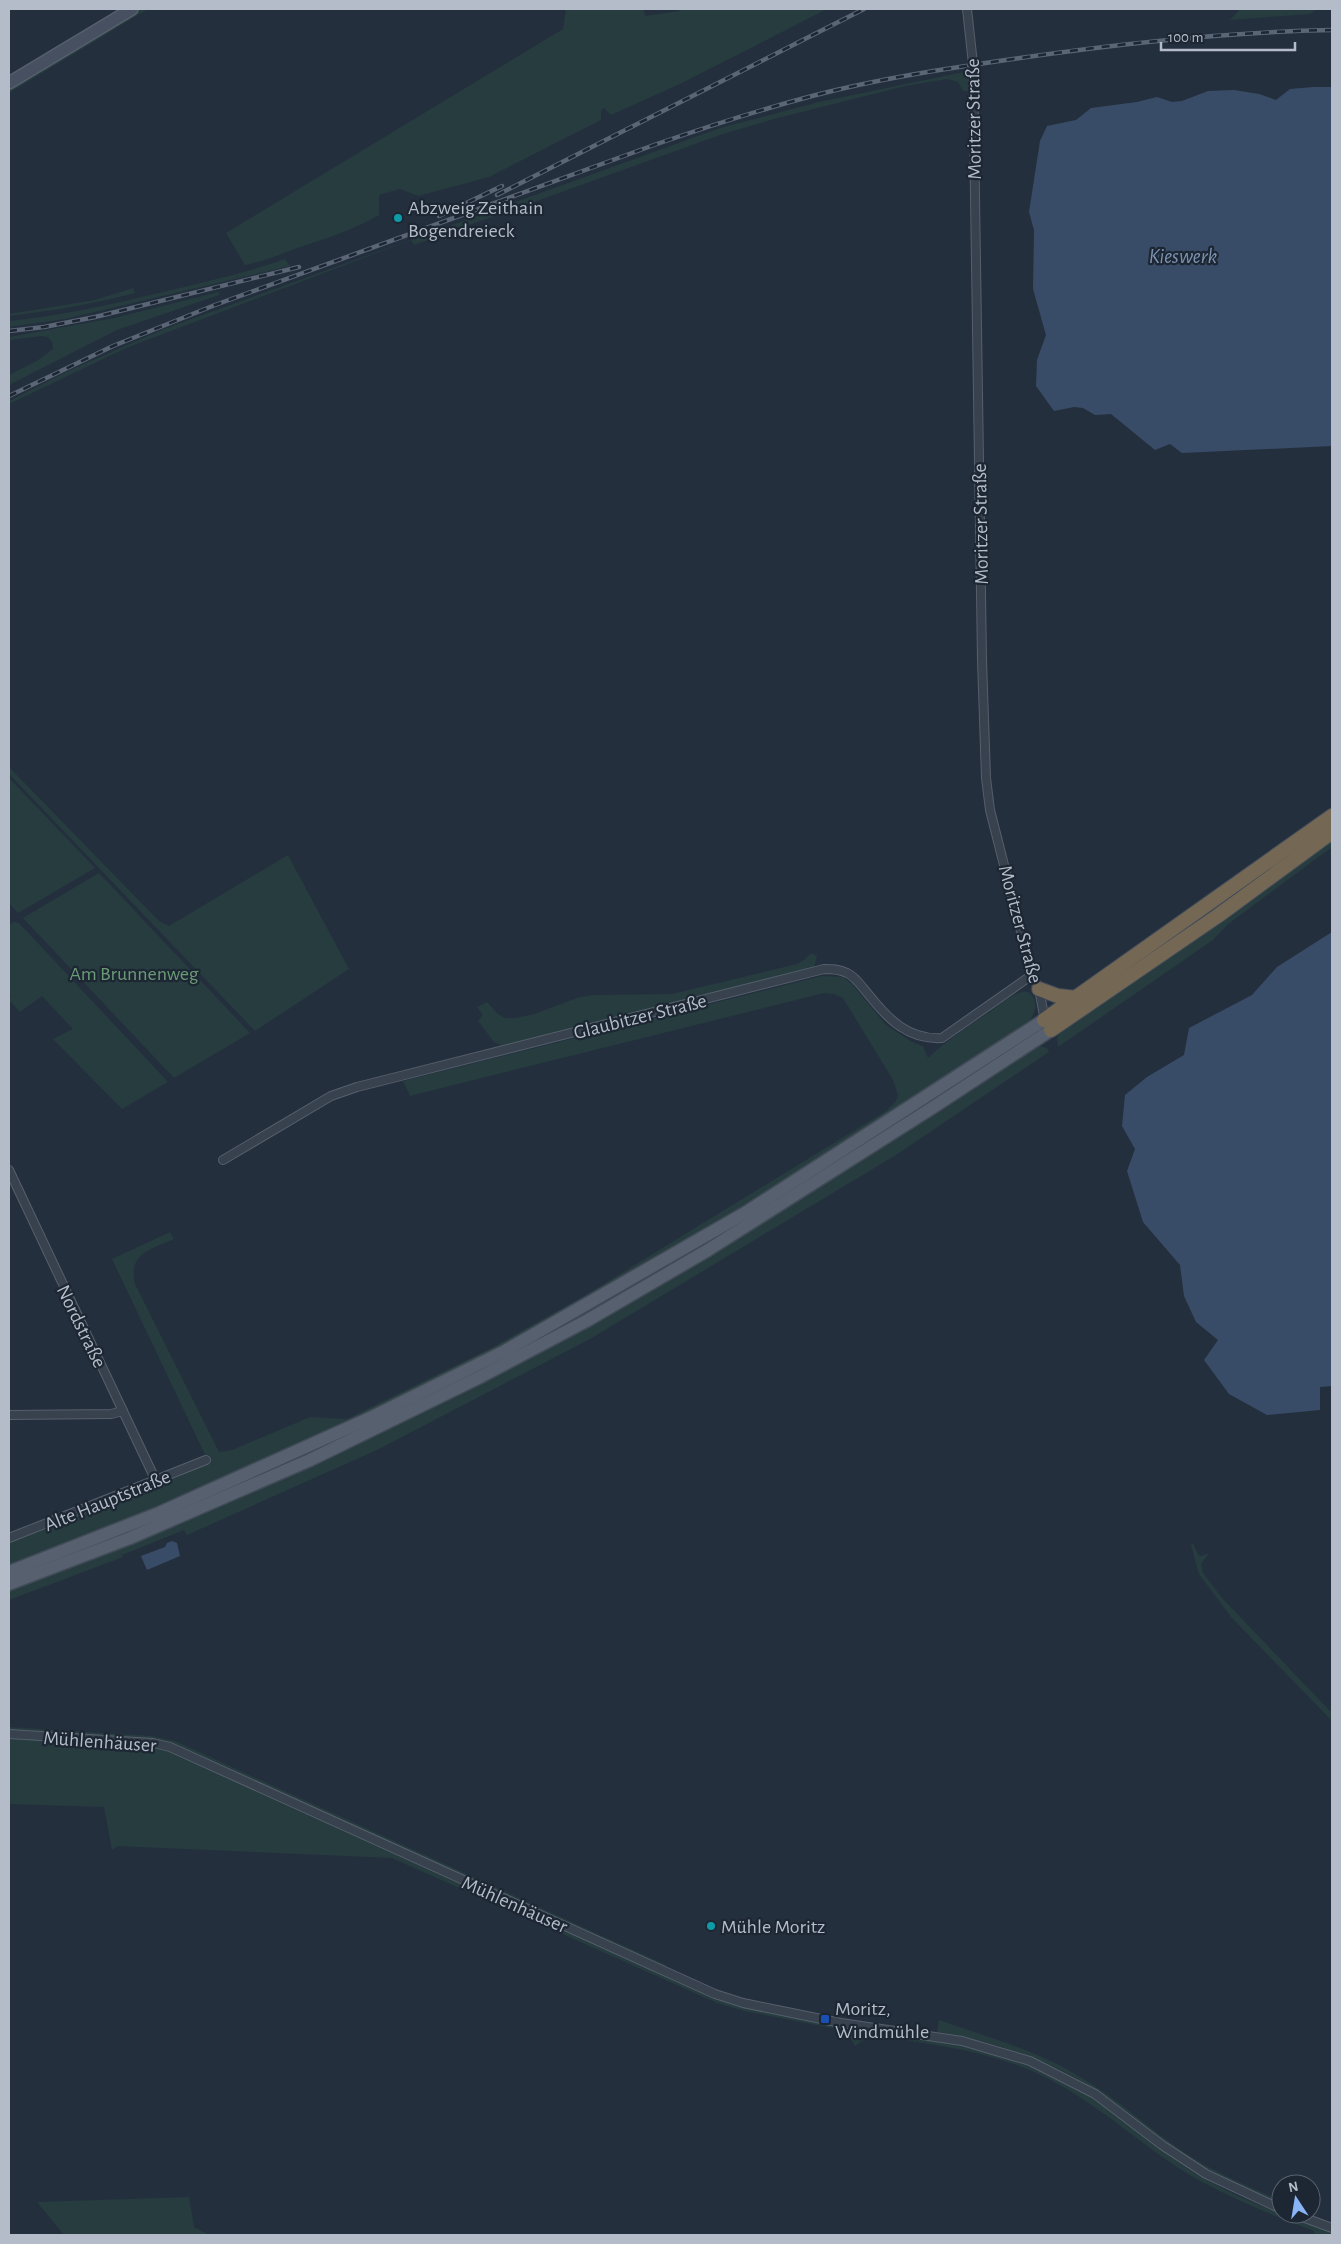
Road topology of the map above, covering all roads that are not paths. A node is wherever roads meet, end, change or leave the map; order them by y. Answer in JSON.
{"nodes":[{"id":1,"x":132,"y":9,"type":"edge"},
{"id":2,"x":967,"y":9,"type":"edge"},
{"id":3,"x":9,"y":83,"type":"edge"},
{"id":4,"x":1332,"y":816,"type":"edge"},
{"id":5,"x":1332,"y":832,"type":"edge"},
{"id":6,"x":1032,"y":975,"type":"junction"},
{"id":7,"x":1039,"y":989,"type":"junction"},
{"id":8,"x":1077,"y":998,"type":"junction"},
{"id":9,"x":1047,"y":1025,"type":"junction"},
{"id":10,"x":223,"y":1160,"type":"dead end"},
{"id":11,"x":9,"y":1170,"type":"edge"},
{"id":12,"x":123,"y":1411,"type":"junction"},
{"id":13,"x":9,"y":1415,"type":"edge"},
{"id":14,"x":206,"y":1460,"type":"dead end"},
{"id":15,"x":156,"y":1481,"type":"junction"},
{"id":16,"x":9,"y":1538,"type":"edge"},
{"id":17,"x":9,"y":1572,"type":"edge"},
{"id":18,"x":9,"y":1584,"type":"edge"},
{"id":19,"x":9,"y":1734,"type":"edge"},
{"id":20,"x":1271,"y":2204,"type":"edge"}],
"edges":[{"from":1,"to":3,"type":"street"},
{"from":2,"to":6,"type":"street","name":"Moritzer Straße"},
{"from":4,"to":8,"type":"highway"},
{"from":5,"to":9,"type":"highway"},
{"from":6,"to":7,"type":"street","name":"Moritzer Straße"},
{"from":6,"to":10,"type":"street","name":"Glaubitzer Straße"},
{"from":7,"to":8,"type":"highway"},
{"from":7,"to":9,"type":"street","name":"Moritzer Straße"},
{"from":8,"to":9,"type":"highway"},
{"from":9,"to":17,"type":"main road"},
{"from":9,"to":18,"type":"main road"},
{"from":11,"to":12,"type":"street","name":"Nordstraße"},
{"from":12,"to":13,"type":"street"},
{"from":12,"to":15,"type":"street","name":"Nordstraße"},
{"from":14,"to":15,"type":"street","name":"Alte Hauptstraße"},
{"from":15,"to":16,"type":"street","name":"Alte Hauptstraße"},
{"from":19,"to":20,"type":"street","name":"Mühlenhäuser"}]}
